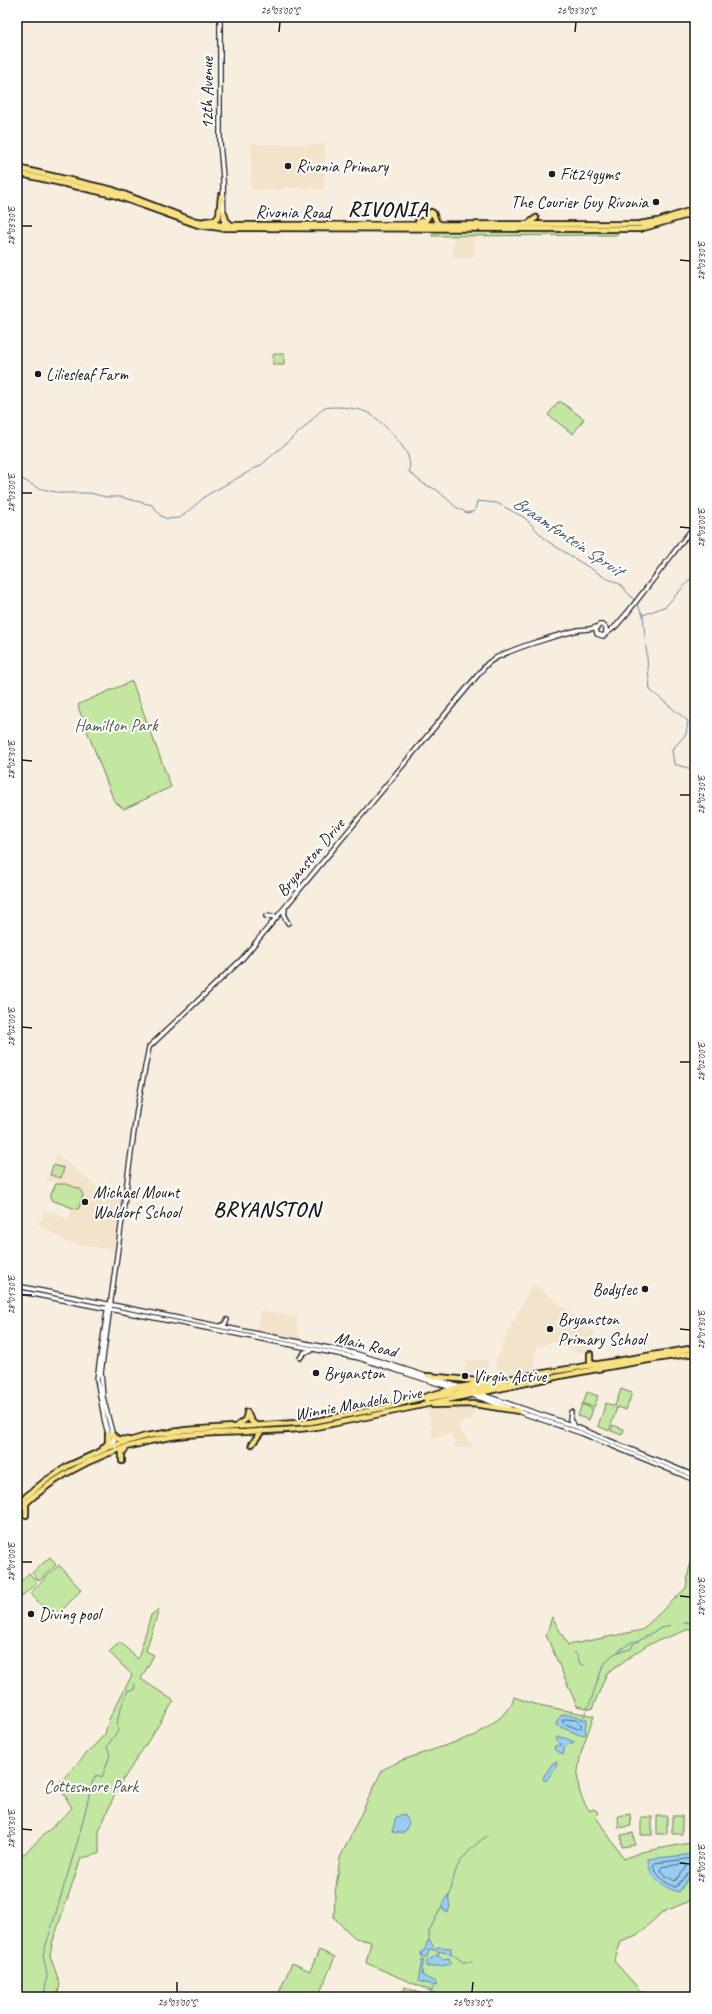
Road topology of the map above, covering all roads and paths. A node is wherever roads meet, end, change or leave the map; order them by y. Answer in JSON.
{"nodes":[{"id":1,"x":220,"y":17,"type":"edge"},
{"id":2,"x":17,"y":168,"type":"edge"},
{"id":3,"x":222,"y":169,"type":"junction"},
{"id":4,"x":17,"y":173,"type":"edge"},
{"id":5,"x":221,"y":196,"type":"junction"},
{"id":6,"x":695,"y":209,"type":"edge"},
{"id":7,"x":224,"y":213,"type":"junction"},
{"id":8,"x":695,"y":213,"type":"edge"},
{"id":9,"x":191,"y":220,"type":"junction"},
{"id":10,"x":442,"y":224,"type":"junction"},
{"id":11,"x":233,"y":225,"type":"junction"},
{"id":12,"x":400,"y":225,"type":"junction"},
{"id":13,"x":513,"y":225,"type":"junction"},
{"id":14,"x":545,"y":225,"type":"junction"},
{"id":15,"x":223,"y":227,"type":"junction"},
{"id":16,"x":695,"y":525,"type":"edge"},
{"id":17,"x":604,"y":625,"type":"junction"},
{"id":18,"x":616,"y":625,"type":"junction"},
{"id":19,"x":596,"y":627,"type":"junction"},
{"id":20,"x":606,"y":633,"type":"junction"},
{"id":21,"x":596,"y":634,"type":"junction"},
{"id":22,"x":505,"y":654,"type":"junction"},
{"id":23,"x":287,"y":905,"type":"junction"},
{"id":24,"x":266,"y":916,"type":"dead end"},
{"id":25,"x":277,"y":917,"type":"junction"},
{"id":26,"x":288,"y":923,"type":"dead end"},
{"id":27,"x":17,"y":1286,"type":"edge"},
{"id":28,"x":17,"y":1291,"type":"edge"},
{"id":29,"x":26,"y":1292,"type":"junction"},
{"id":30,"x":17,"y":1295,"type":"edge"},
{"id":31,"x":111,"y":1295,"type":"junction"},
{"id":32,"x":102,"y":1303,"type":"junction"},
{"id":33,"x":110,"y":1305,"type":"junction"},
{"id":34,"x":116,"y":1310,"type":"junction"},
{"id":35,"x":109,"y":1314,"type":"junction"},
{"id":36,"x":219,"y":1326,"type":"junction"},
{"id":37,"x":229,"y":1328,"type":"junction"},
{"id":38,"x":229,"y":1333,"type":"junction"},
{"id":39,"x":293,"y":1346,"type":"junction"},
{"id":40,"x":695,"y":1348,"type":"edge"},
{"id":41,"x":316,"y":1350,"type":"junction"},
{"id":42,"x":695,"y":1353,"type":"edge"},
{"id":43,"x":590,"y":1354,"type":"dead end"},
{"id":44,"x":595,"y":1365,"type":"junction"},
{"id":45,"x":428,"y":1376,"type":"junction"},
{"id":46,"x":544,"y":1379,"type":"junction"},
{"id":47,"x":490,"y":1381,"type":"junction"},
{"id":48,"x":460,"y":1387,"type":"junction"},
{"id":49,"x":453,"y":1388,"type":"junction"},
{"id":50,"x":466,"y":1391,"type":"junction"},
{"id":51,"x":478,"y":1393,"type":"junction"},
{"id":52,"x":471,"y":1395,"type":"junction"},
{"id":53,"x":403,"y":1402,"type":"junction"},
{"id":54,"x":415,"y":1406,"type":"junction"},
{"id":55,"x":519,"y":1411,"type":"junction"},
{"id":56,"x":570,"y":1412,"type":"dead end"},
{"id":57,"x":363,"y":1416,"type":"junction"},
{"id":58,"x":326,"y":1419,"type":"junction"},
{"id":59,"x":257,"y":1426,"type":"junction"},
{"id":60,"x":574,"y":1426,"type":"junction"},
{"id":61,"x":235,"y":1427,"type":"junction"},
{"id":62,"x":262,"y":1431,"type":"junction"},
{"id":63,"x":110,"y":1434,"type":"junction"},
{"id":64,"x":133,"y":1439,"type":"junction"},
{"id":65,"x":252,"y":1444,"type":"dead end"},
{"id":66,"x":129,"y":1446,"type":"junction"},
{"id":67,"x":114,"y":1448,"type":"junction"},
{"id":68,"x":99,"y":1451,"type":"junction"},
{"id":69,"x":122,"y":1461,"type":"dead end"},
{"id":70,"x":695,"y":1476,"type":"edge"},
{"id":71,"x":695,"y":1480,"type":"edge"},
{"id":72,"x":17,"y":1500,"type":"edge"},
{"id":73,"x":25,"y":1501,"type":"junction"},
{"id":74,"x":17,"y":1504,"type":"edge"},
{"id":75,"x":17,"y":1511,"type":"edge"},
{"id":76,"x":26,"y":1515,"type":"dead end"}],
"edges":[{"from":1,"to":3,"type":"main road","name":"12th Avenue"},
{"from":2,"to":9,"type":"main road","name":"Rivonia Road"},
{"from":3,"to":5,"type":"main road","name":"12th Avenue"},
{"from":3,"to":7,"type":"main road","name":"12th Avenue"},
{"from":4,"to":15,"type":"main road","name":"Rivonia Road"},
{"from":5,"to":9,"type":"main road"},
{"from":5,"to":15,"type":"main road","name":"12th Avenue"},
{"from":6,"to":14,"type":"main road","name":"Rivonia Road"},
{"from":7,"to":11,"type":"main road"},
{"from":7,"to":15,"type":"main road","name":"12th Avenue"},
{"from":8,"to":15,"type":"main road","name":"Rivonia Road"},
{"from":9,"to":15,"type":"main road","name":"Rivonia Road"},
{"from":10,"to":12,"type":"main road","name":"Rivonia Road"},
{"from":10,"to":12,"type":"main road"},
{"from":10,"to":13,"type":"main road","name":"Rivonia Road"},
{"from":11,"to":12,"type":"main road","name":"Rivonia Road"},
{"from":11,"to":15,"type":"main road","name":"Rivonia Road"},
{"from":13,"to":14,"type":"main road","name":"Rivonia Road"},
{"from":13,"to":14,"type":"main road"},
{"from":16,"to":18,"type":"main road"},
{"from":17,"to":18,"type":"main road"},
{"from":17,"to":19,"type":"main road"},
{"from":17,"to":20,"type":"main road"},
{"from":18,"to":20,"type":"main road"},
{"from":19,"to":21,"type":"main road"},
{"from":19,"to":22,"type":"main road","name":"Bryanston Drive"},
{"from":20,"to":21,"type":"main road"},
{"from":21,"to":22,"type":"main road","name":"Bryanston Drive"},
{"from":22,"to":23,"type":"main road","name":"Bryanston Drive"},
{"from":23,"to":25,"type":"main road","name":"Bryanston Drive"},
{"from":23,"to":26,"type":"main road"},
{"from":24,"to":25,"type":"main road"},
{"from":25,"to":31,"type":"main road","name":"Bryanston Drive"},
{"from":27,"to":32,"type":"main road","name":"Main Road"},
{"from":28,"to":29,"type":"main road","name":"Main Road"},
{"from":29,"to":30,"type":"main road"},
{"from":29,"to":33,"type":"main road","name":"Main Road"},
{"from":31,"to":32,"type":"main road"},
{"from":31,"to":33,"type":"main road","name":"Bryanston Drive"},
{"from":32,"to":33,"type":"main road","name":"Main Road"},
{"from":33,"to":34,"type":"main road","name":"Main Road"},
{"from":33,"to":35,"type":"main road","name":"Bryanston Drive"},
{"from":33,"to":36,"type":"main road","name":"Main Road"},
{"from":33,"to":63,"type":"main road","name":"Bryanston Drive"},
{"from":34,"to":35,"type":"main road"},
{"from":34,"to":38,"type":"main road","name":"Main Road"},
{"from":35,"to":63,"type":"main road","name":"Bryanston Drive"},
{"from":36,"to":37,"type":"main road","name":"Main Road"},
{"from":36,"to":37,"type":"main road"},
{"from":37,"to":38,"type":"main road"},
{"from":37,"to":45,"type":"main road","name":"Main Road"},
{"from":38,"to":39,"type":"main road","name":"Main Road"},
{"from":39,"to":41,"type":"main road","name":"Main Road"},
{"from":39,"to":41,"type":"main road"},
{"from":40,"to":44,"type":"main road","name":"Winnie Mandela Drive"},
{"from":41,"to":49,"type":"main road","name":"Main Road"},
{"from":42,"to":46,"type":"main road","name":"Winnie Mandela Drive"},
{"from":43,"to":44,"type":"main road"},
{"from":44,"to":47,"type":"main road","name":"Winnie Mandela Drive"},
{"from":45,"to":47,"type":"main road"},
{"from":45,"to":48,"type":"main road","name":"Main Road"},
{"from":46,"to":50,"type":"main road"},
{"from":46,"to":51,"type":"main road","name":"Winnie Mandela Drive"},
{"from":47,"to":48,"type":"main road","name":"Winnie Mandela Drive"},
{"from":48,"to":49,"type":"main road","name":"Winnie Mandela Drive"},
{"from":48,"to":50,"type":"main road","name":"Main Road"},
{"from":49,"to":50,"type":"main road"},
{"from":49,"to":53,"type":"main road","name":"Winnie Mandela Drive"},
{"from":50,"to":51,"type":"main road"},
{"from":50,"to":52,"type":"main road","name":"Main Road"},
{"from":50,"to":53,"type":"main road"},
{"from":51,"to":52,"type":"main road","name":"Winnie Mandela Drive"},
{"from":51,"to":60,"type":"main road"},
{"from":52,"to":54,"type":"main road","name":"Winnie Mandela Drive"},
{"from":52,"to":55,"type":"main road","name":"Main Road"},
{"from":53,"to":58,"type":"main road","name":"Winnie Mandela Drive"},
{"from":54,"to":55,"type":"main road"},
{"from":54,"to":57,"type":"main road","name":"Winnie Mandela Drive"},
{"from":55,"to":71,"type":"main road","name":"Main Road"},
{"from":56,"to":60,"type":"main road"},
{"from":57,"to":58,"type":"main road"},
{"from":57,"to":62,"type":"main road","name":"Winnie Mandela Drive"},
{"from":58,"to":59,"type":"main road","name":"Winnie Mandela Drive"},
{"from":59,"to":61,"type":"main road","name":"Winnie Mandela Drive"},
{"from":59,"to":61,"type":"main road"},
{"from":60,"to":70,"type":"main road"},
{"from":61,"to":64,"type":"main road","name":"Winnie Mandela Drive"},
{"from":62,"to":65,"type":"main road"},
{"from":62,"to":66,"type":"main road","name":"Winnie Mandela Drive"},
{"from":63,"to":64,"type":"main road"},
{"from":63,"to":67,"type":"main road","name":"Bryanston Drive"},
{"from":63,"to":68,"type":"main road"},
{"from":64,"to":67,"type":"main road","name":"Winnie Mandela Drive"},
{"from":66,"to":67,"type":"main road","name":"Winnie Mandela Drive"},
{"from":66,"to":69,"type":"main road"},
{"from":67,"to":68,"type":"main road","name":"Winnie Mandela Drive"},
{"from":67,"to":73,"type":"main road","name":"Winnie Mandela Drive"},
{"from":68,"to":73,"type":"main road","name":"Winnie Mandela Drive"},
{"from":72,"to":73,"type":"main road"},
{"from":73,"to":74,"type":"main road","name":"Winnie Mandela Drive"},
{"from":73,"to":75,"type":"main road","name":"Winnie Mandela Drive"},
{"from":73,"to":76,"type":"main road"}]}
